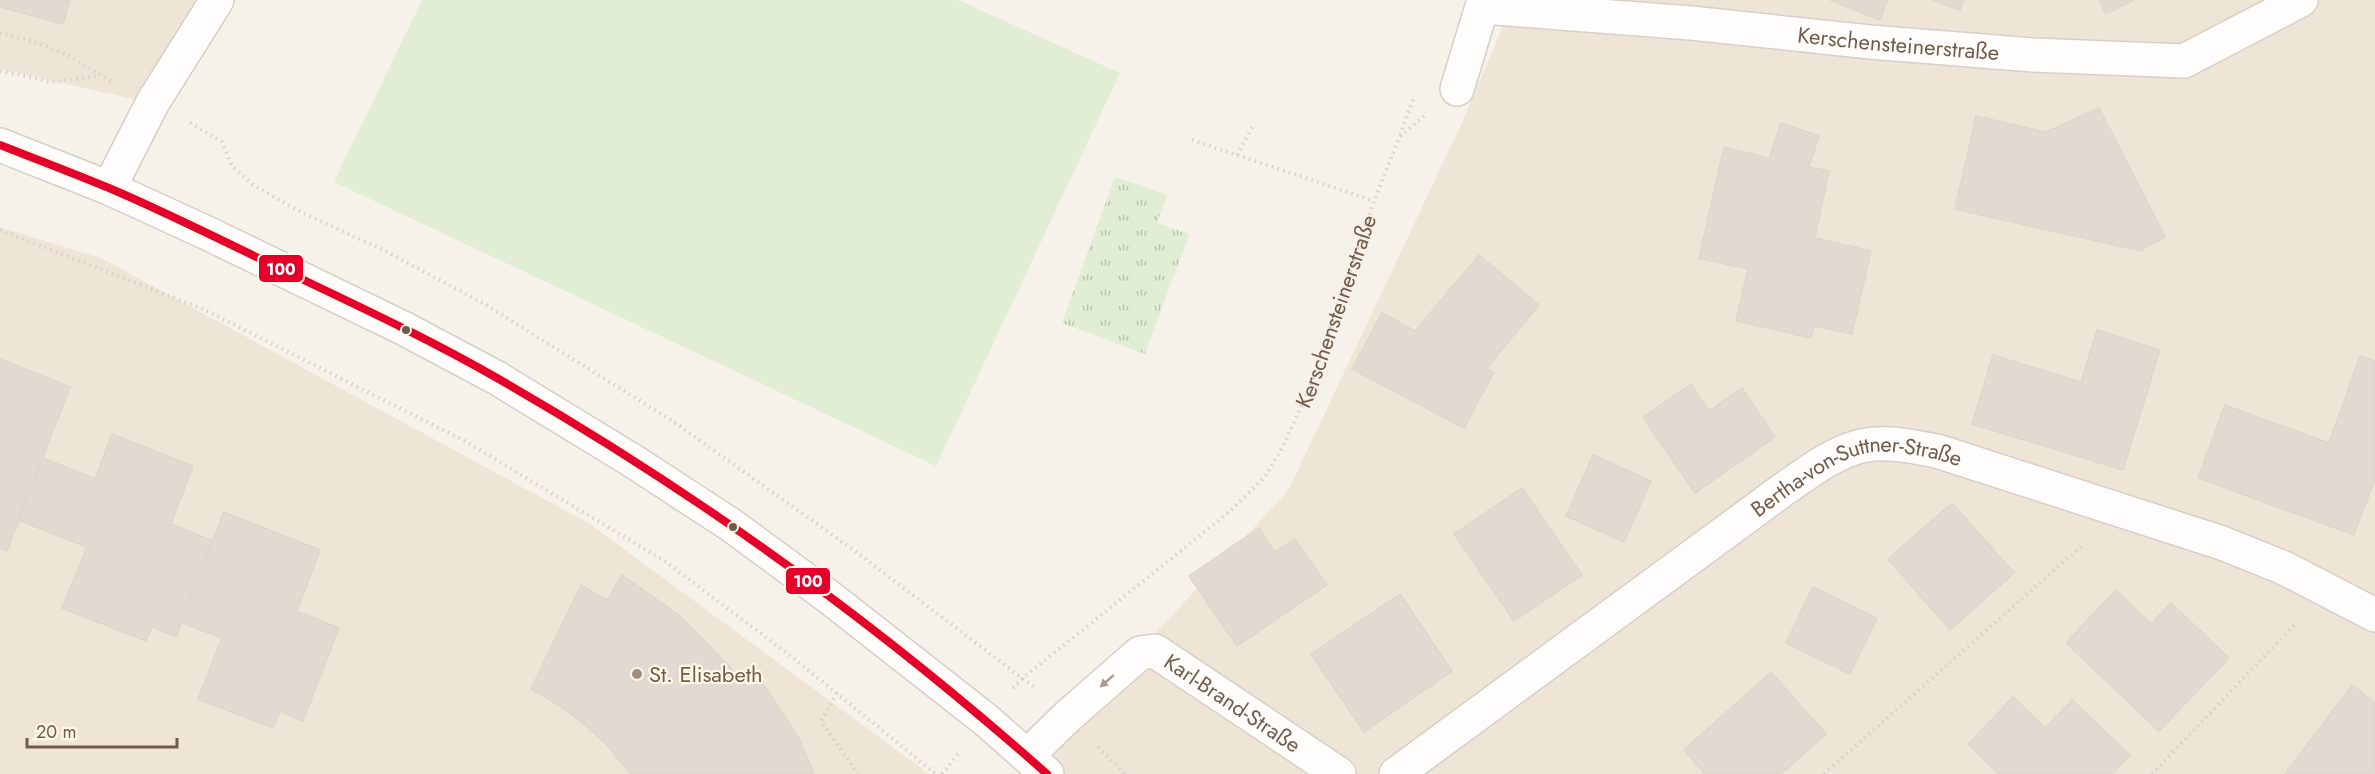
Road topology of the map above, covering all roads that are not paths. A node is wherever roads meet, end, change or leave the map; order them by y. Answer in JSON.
{"nodes":[{"id":1,"x":218,"y":0,"type":"edge"},
{"id":2,"x":2301,"y":0,"type":"edge"},
{"id":3,"x":1483,"y":3,"type":"edge"},
{"id":4,"x":1457,"y":89,"type":"road end"},
{"id":5,"x":0,"y":145,"type":"edge"},
{"id":6,"x":109,"y":188,"type":"junction"},
{"id":7,"x":2375,"y":615,"type":"edge"},
{"id":8,"x":1037,"y":764,"type":"edge"},
{"id":9,"x":1339,"y":774,"type":"edge"},
{"id":10,"x":1396,"y":774,"type":"edge"}],
"edges":[{"from":1,"to":6,"type":"street"},
{"from":2,"to":3,"type":"street","name":"Kerschensteinerstraße"},
{"from":3,"to":4,"type":"street","name":"Kerschensteinerstraße"},
{"from":5,"to":6,"type":"street"},
{"from":6,"to":8,"type":"street"},
{"from":7,"to":10,"type":"street","name":"Bertha-von-Suttner-Straße"},
{"from":9,"to":8,"type":"street","name":"Karl-Brand-Straße","one_way":true}]}
